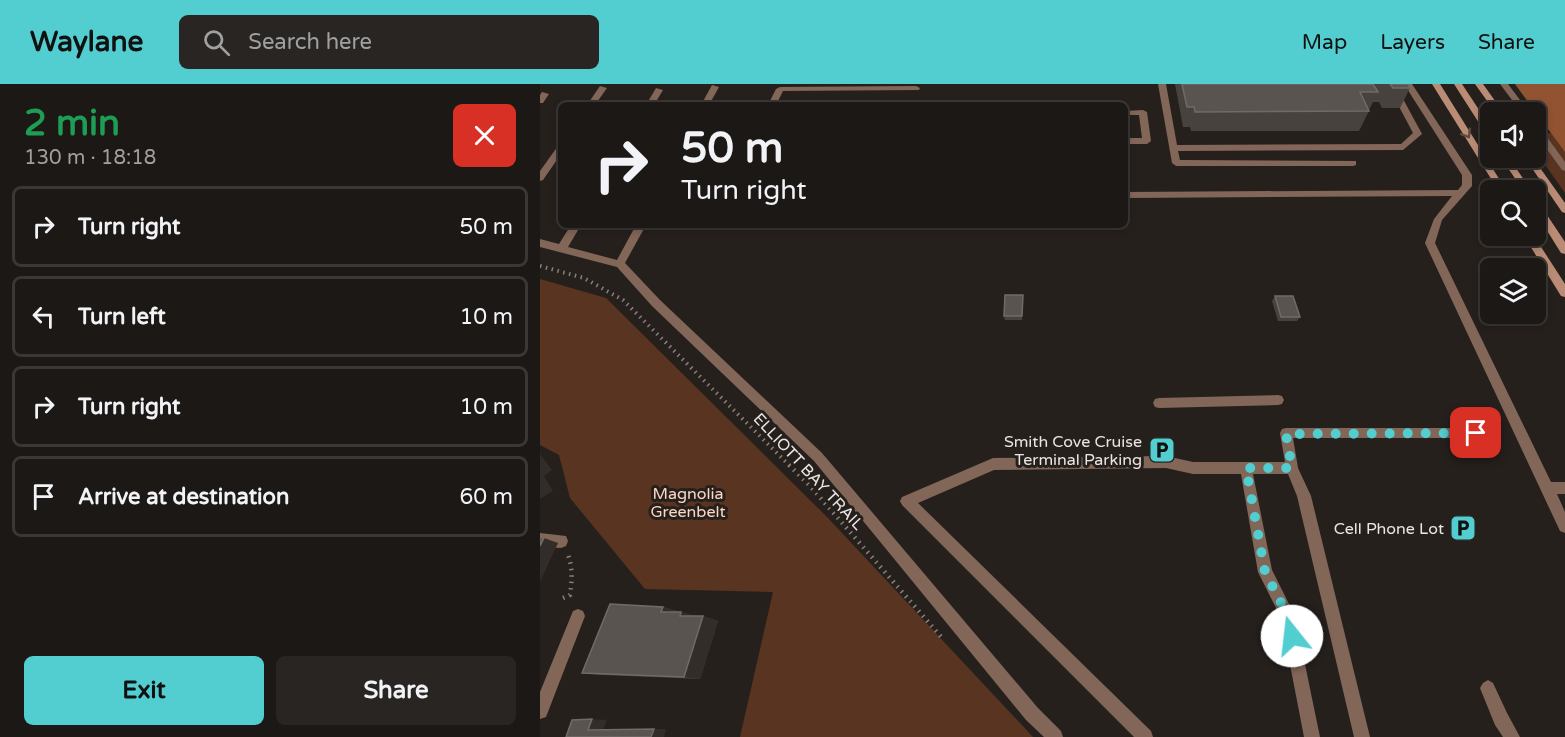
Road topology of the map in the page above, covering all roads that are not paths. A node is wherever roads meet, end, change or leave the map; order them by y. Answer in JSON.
{"nodes":[{"id":1,"x":1162,"y":84,"type":"edge"},
{"id":2,"x":1391,"y":84,"type":"edge"},
{"id":3,"x":1408,"y":84,"type":"edge"},
{"id":4,"x":1436,"y":84,"type":"edge"},
{"id":5,"x":1458,"y":84,"type":"edge"},
{"id":6,"x":1479,"y":84,"type":"edge"},
{"id":7,"x":1504,"y":84,"type":"edge"},
{"id":8,"x":715,"y":87,"type":"dead end"},
{"id":9,"x":603,"y":88,"type":"dead end"},
{"id":10,"x":916,"y":88,"type":"dead end"},
{"id":11,"x":659,"y":90,"type":"dead end"},
{"id":12,"x":593,"y":102,"type":"edge"},
{"id":13,"x":652,"y":102,"type":"edge"},
{"id":14,"x":707,"y":102,"type":"edge"},
{"id":15,"x":774,"y":102,"type":"edge"},
{"id":16,"x":1492,"y":102,"type":"edge"},
{"id":17,"x":1518,"y":102,"type":"edge"},
{"id":18,"x":1128,"y":113,"type":"edge"},
{"id":19,"x":1480,"y":118,"type":"edge"},
{"id":20,"x":1128,"y":141,"type":"edge"},
{"id":21,"x":1546,"y":142,"type":"edge"},
{"id":22,"x":1173,"y":148,"type":"junction"},
{"id":23,"x":558,"y":152,"type":"edge"},
{"id":24,"x":1353,"y":162,"type":"dead end"},
{"id":25,"x":1536,"y":168,"type":"edge"},
{"id":26,"x":1565,"y":168,"type":"edge"},
{"id":27,"x":540,"y":178,"type":"edge"},
{"id":28,"x":1496,"y":180,"type":"edge"},
{"id":29,"x":1461,"y":193,"type":"junction"},
{"id":30,"x":1128,"y":195,"type":"edge"},
{"id":31,"x":1565,"y":210,"type":"edge"},
{"id":32,"x":1546,"y":221,"type":"edge"},
{"id":33,"x":574,"y":228,"type":"edge"},
{"id":34,"x":639,"y":228,"type":"edge"},
{"id":35,"x":540,"y":243,"type":"edge"},
{"id":36,"x":1535,"y":246,"type":"edge"},
{"id":37,"x":562,"y":248,"type":"junction"},
{"id":38,"x":1565,"y":250,"type":"edge"},
{"id":39,"x":620,"y":264,"type":"junction"},
{"id":40,"x":1565,"y":293,"type":"edge"},
{"id":41,"x":1278,"y":400,"type":"dead end"},
{"id":42,"x":1159,"y":403,"type":"dead end"},
{"id":43,"x":1476,"y":433,"type":"dead end"},
{"id":44,"x":1246,"y":468,"type":"junction"},
{"id":45,"x":1292,"y":468,"type":"junction"},
{"id":46,"x":1547,"y":488,"type":"junction"},
{"id":47,"x":1565,"y":488,"type":"edge"},
{"id":48,"x":1565,"y":526,"type":"edge"},
{"id":49,"x":540,"y":540,"type":"edge"},
{"id":50,"x":561,"y":541,"type":"road end"},
{"id":51,"x":578,"y":616,"type":"dead end"},
{"id":52,"x":1488,"y":688,"type":"dead end"},
{"id":53,"x":540,"y":711,"type":"edge"},
{"id":54,"x":1055,"y":737,"type":"edge"},
{"id":55,"x":1145,"y":737,"type":"edge"},
{"id":56,"x":1312,"y":737,"type":"edge"},
{"id":57,"x":1362,"y":737,"type":"edge"},
{"id":58,"x":1512,"y":737,"type":"edge"}],
"edges":[{"from":1,"to":22,"type":"street"},
{"from":2,"to":22,"type":"street"},
{"from":3,"to":29,"type":"street"},
{"from":4,"to":28,"type":"main road","one_way":true},
{"from":5,"to":19,"type":"main road"},
{"from":6,"to":16,"type":"main road"},
{"from":7,"to":17,"type":"street"},
{"from":8,"to":14,"type":"street"},
{"from":9,"to":12,"type":"street"},
{"from":10,"to":15,"type":"street"},
{"from":11,"to":13,"type":"street"},
{"from":18,"to":20,"type":"street"},
{"from":21,"to":26,"type":"street"},
{"from":22,"to":24,"type":"street"},
{"from":23,"to":27,"type":"street"},
{"from":25,"to":31,"type":"main road"},
{"from":29,"to":30,"type":"street"},
{"from":29,"to":46,"type":"street"},
{"from":32,"to":38,"type":"main road"},
{"from":33,"to":37,"type":"street"},
{"from":34,"to":39,"type":"street"},
{"from":35,"to":37,"type":"street"},
{"from":36,"to":40,"type":"main road"},
{"from":37,"to":39,"type":"street"},
{"from":39,"to":54,"type":"street"},
{"from":41,"to":42,"type":"street"},
{"from":43,"to":45,"type":"street"},
{"from":44,"to":45,"type":"street"},
{"from":44,"to":55,"type":"street"},
{"from":44,"to":56,"type":"street"},
{"from":45,"to":57,"type":"street"},
{"from":46,"to":47,"type":"street"},
{"from":46,"to":48,"type":"street"},
{"from":49,"to":50,"type":"street"},
{"from":51,"to":53,"type":"street"},
{"from":52,"to":58,"type":"street"}]}
